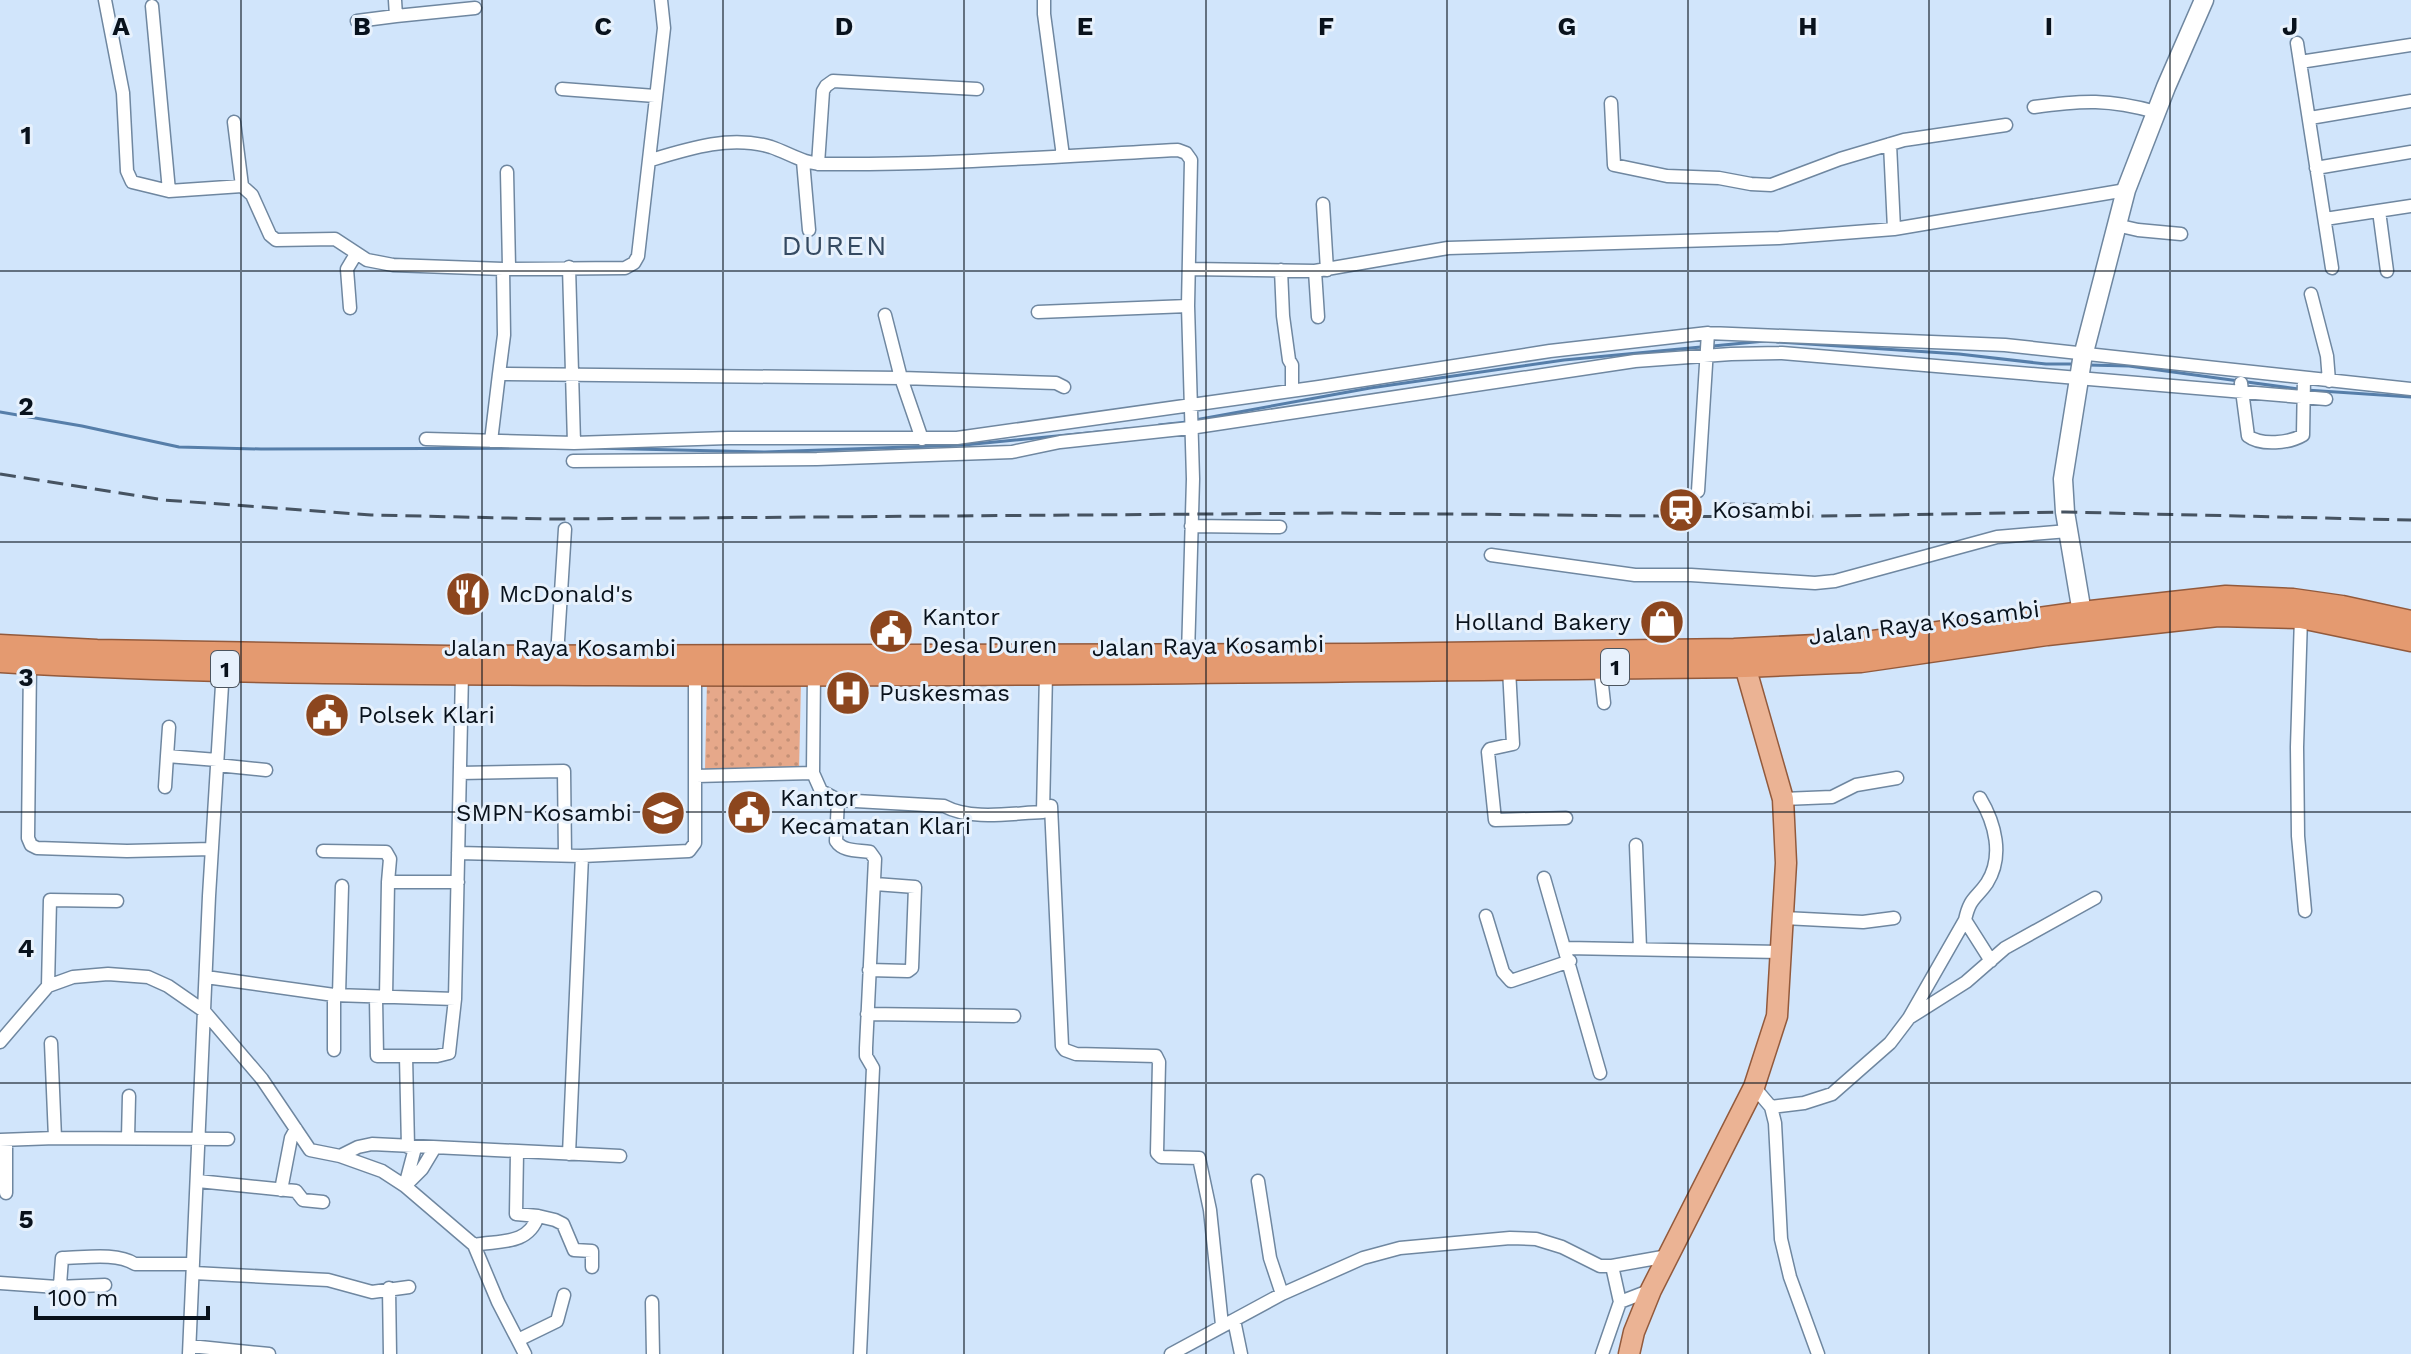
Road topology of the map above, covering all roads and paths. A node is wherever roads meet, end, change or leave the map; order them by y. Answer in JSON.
{"nodes":[{"id":1,"x":105,"y":0,"type":"edge"},
{"id":2,"x":395,"y":0,"type":"edge"},
{"id":3,"x":661,"y":0,"type":"edge"},
{"id":4,"x":1044,"y":0,"type":"edge"},
{"id":5,"x":2204,"y":0,"type":"edge"},
{"id":6,"x":152,"y":6,"type":"dead end"},
{"id":7,"x":475,"y":8,"type":"dead end"},
{"id":8,"x":396,"y":16,"type":"junction"},
{"id":9,"x":357,"y":21,"type":"dead end"},
{"id":10,"x":2297,"y":43,"type":"dead end"},
{"id":11,"x":2411,"y":45,"type":"edge"},
{"id":12,"x":2300,"y":62,"type":"junction"},
{"id":13,"x":562,"y":89,"type":"dead end"},
{"id":14,"x":977,"y":89,"type":"dead end"},
{"id":15,"x":655,"y":96,"type":"junction"},
{"id":16,"x":2411,"y":101,"type":"edge"},
{"id":17,"x":1611,"y":103,"type":"dead end"},
{"id":18,"x":2034,"y":107,"type":"dead end"},
{"id":19,"x":2156,"y":112,"type":"junction"},
{"id":20,"x":2310,"y":118,"type":"junction"},
{"id":21,"x":234,"y":122,"type":"dead end"},
{"id":22,"x":2006,"y":125,"type":"dead end"},
{"id":23,"x":1890,"y":144,"type":"junction"},
{"id":24,"x":2411,"y":152,"type":"edge"},
{"id":25,"x":1063,"y":156,"type":"junction"},
{"id":26,"x":651,"y":160,"type":"junction"},
{"id":27,"x":803,"y":161,"type":"junction"},
{"id":28,"x":818,"y":164,"type":"junction"},
{"id":29,"x":2316,"y":168,"type":"junction"},
{"id":30,"x":507,"y":172,"type":"dead end"},
{"id":31,"x":242,"y":186,"type":"junction"},
{"id":32,"x":2126,"y":190,"type":"junction"},
{"id":33,"x":169,"y":191,"type":"junction"},
{"id":34,"x":1323,"y":204,"type":"dead end"},
{"id":35,"x":2411,"y":206,"type":"edge"},
{"id":36,"x":2379,"y":211,"type":"junction"},
{"id":37,"x":2325,"y":219,"type":"junction"},
{"id":38,"x":2116,"y":225,"type":"junction"},
{"id":39,"x":1894,"y":229,"type":"junction"},
{"id":40,"x":809,"y":230,"type":"dead end"},
{"id":41,"x":2181,"y":234,"type":"dead end"},
{"id":42,"x":356,"y":254,"type":"junction"},
{"id":43,"x":569,"y":267,"type":"junction"},
{"id":44,"x":506,"y":268,"type":"junction"},
{"id":45,"x":2332,"y":268,"type":"dead end"},
{"id":46,"x":1191,"y":269,"type":"junction"},
{"id":47,"x":1281,"y":270,"type":"junction"},
{"id":48,"x":1321,"y":270,"type":"junction"},
{"id":49,"x":2387,"y":271,"type":"dead end"},
{"id":50,"x":2311,"y":294,"type":"dead end"},
{"id":51,"x":1188,"y":306,"type":"junction"},
{"id":52,"x":350,"y":308,"type":"dead end"},
{"id":53,"x":1038,"y":312,"type":"dead end"},
{"id":54,"x":885,"y":315,"type":"dead end"},
{"id":55,"x":1318,"y":317,"type":"dead end"},
{"id":56,"x":1707,"y":344,"type":"junction"},
{"id":57,"x":2004,"y":357,"type":"junction"},
{"id":58,"x":2081,"y":367,"type":"junction"},
{"id":59,"x":499,"y":374,"type":"junction"},
{"id":60,"x":571,"y":376,"type":"junction"},
{"id":61,"x":901,"y":378,"type":"junction"},
{"id":62,"x":2242,"y":381,"type":"junction"},
{"id":63,"x":2329,"y":381,"type":"junction"},
{"id":64,"x":1064,"y":387,"type":"dead end"},
{"id":65,"x":2303,"y":388,"type":"junction"},
{"id":66,"x":2411,"y":389,"type":"edge"},
{"id":67,"x":1292,"y":390,"type":"junction"},
{"id":68,"x":2326,"y":399,"type":"dead end"},
{"id":69,"x":1190,"y":417,"type":"junction"},
{"id":70,"x":1059,"y":434,"type":"junction"},
{"id":71,"x":426,"y":439,"type":"dead end"},
{"id":72,"x":491,"y":441,"type":"junction"},
{"id":73,"x":574,"y":443,"type":"junction"},
{"id":74,"x":931,"y":446,"type":"junction"},
{"id":75,"x":955,"y":447,"type":"junction"},
{"id":76,"x":818,"y":448,"type":"junction"},
{"id":77,"x":629,"y":450,"type":"junction"},
{"id":78,"x":573,"y":461,"type":"dead end"},
{"id":79,"x":1698,"y":491,"type":"dead end"},
{"id":80,"x":1191,"y":526,"type":"junction"},
{"id":81,"x":1280,"y":527,"type":"dead end"},
{"id":82,"x":565,"y":529,"type":"dead end"},
{"id":83,"x":2068,"y":531,"type":"junction"},
{"id":84,"x":1491,"y":555,"type":"dead end"},
{"id":85,"x":2082,"y":613,"type":"junction"},
{"id":86,"x":2301,"y":617,"type":"junction"},
{"id":87,"x":2411,"y":622,"type":"edge"},
{"id":88,"x":2411,"y":640,"type":"edge"},
{"id":89,"x":0,"y":646,"type":"edge"},
{"id":90,"x":1188,"y":655,"type":"junction"},
{"id":91,"x":557,"y":656,"type":"junction"},
{"id":92,"x":0,"y":661,"type":"edge"},
{"id":93,"x":30,"y":663,"type":"junction"},
{"id":94,"x":814,"y":666,"type":"junction"},
{"id":95,"x":1745,"y":666,"type":"junction"},
{"id":96,"x":1600,"y":667,"type":"junction"},
{"id":97,"x":454,"y":668,"type":"junction"},
{"id":98,"x":223,"y":669,"type":"junction"},
{"id":99,"x":1509,"y":669,"type":"junction"},
{"id":100,"x":1046,"y":673,"type":"junction"},
{"id":101,"x":695,"y":675,"type":"junction"},
{"id":102,"x":1604,"y":703,"type":"dead end"},
{"id":103,"x":169,"y":727,"type":"dead end"},
{"id":104,"x":167,"y":756,"type":"junction"},
{"id":105,"x":217,"y":762,"type":"junction"},
{"id":106,"x":266,"y":770,"type":"dead end"},
{"id":107,"x":460,"y":773,"type":"junction"},
{"id":108,"x":813,"y":773,"type":"junction"},
{"id":109,"x":696,"y":776,"type":"junction"},
{"id":110,"x":1897,"y":778,"type":"dead end"},
{"id":111,"x":165,"y":787,"type":"dead end"},
{"id":112,"x":1980,"y":798,"type":"dead end"},
{"id":113,"x":1783,"y":799,"type":"junction"},
{"id":114,"x":838,"y":800,"type":"junction"},
{"id":115,"x":1051,"y":806,"type":"dead end"},
{"id":116,"x":1566,"y":818,"type":"dead end"},
{"id":117,"x":1636,"y":845,"type":"dead end"},
{"id":118,"x":212,"y":849,"type":"junction"},
{"id":119,"x":323,"y":851,"type":"dead end"},
{"id":120,"x":458,"y":853,"type":"junction"},
{"id":121,"x":565,"y":856,"type":"junction"},
{"id":122,"x":582,"y":856,"type":"junction"},
{"id":123,"x":1544,"y":878,"type":"dead end"},
{"id":124,"x":388,"y":882,"type":"junction"},
{"id":125,"x":458,"y":882,"type":"junction"},
{"id":126,"x":875,"y":884,"type":"junction"},
{"id":127,"x":342,"y":886,"type":"dead end"},
{"id":128,"x":2095,"y":898,"type":"dead end"},
{"id":129,"x":117,"y":901,"type":"dead end"},
{"id":130,"x":2305,"y":911,"type":"dead end"},
{"id":131,"x":1486,"y":916,"type":"dead end"},
{"id":132,"x":1784,"y":918,"type":"junction"},
{"id":133,"x":1894,"y":918,"type":"dead end"},
{"id":134,"x":1965,"y":920,"type":"junction"},
{"id":135,"x":1640,"y":948,"type":"junction"},
{"id":136,"x":1782,"y":952,"type":"junction"},
{"id":137,"x":1568,"y":954,"type":"junction"},
{"id":138,"x":1991,"y":961,"type":"junction"},
{"id":139,"x":869,"y":970,"type":"junction"},
{"id":140,"x":206,"y":977,"type":"junction"},
{"id":141,"x":48,"y":986,"type":"junction"},
{"id":142,"x":337,"y":995,"type":"junction"},
{"id":143,"x":381,"y":998,"type":"junction"},
{"id":144,"x":455,"y":999,"type":"junction"},
{"id":145,"x":204,"y":1011,"type":"junction"},
{"id":146,"x":867,"y":1014,"type":"junction"},
{"id":147,"x":1014,"y":1016,"type":"dead end"},
{"id":148,"x":1909,"y":1018,"type":"junction"},
{"id":149,"x":0,"y":1042,"type":"edge"},
{"id":150,"x":51,"y":1043,"type":"dead end"},
{"id":151,"x":334,"y":1050,"type":"dead end"},
{"id":152,"x":406,"y":1056,"type":"junction"},
{"id":153,"x":1600,"y":1073,"type":"dead end"},
{"id":154,"x":1754,"y":1087,"type":"junction"},
{"id":155,"x":129,"y":1096,"type":"dead end"},
{"id":156,"x":1771,"y":1107,"type":"junction"},
{"id":157,"x":296,"y":1129,"type":"junction"},
{"id":158,"x":55,"y":1138,"type":"junction"},
{"id":159,"x":128,"y":1138,"type":"junction"},
{"id":160,"x":200,"y":1139,"type":"junction"},
{"id":161,"x":228,"y":1139,"type":"dead end"},
{"id":162,"x":3,"y":1140,"type":"edge"},
{"id":163,"x":412,"y":1147,"type":"junction"},
{"id":164,"x":434,"y":1149,"type":"junction"},
{"id":165,"x":517,"y":1152,"type":"junction"},
{"id":166,"x":569,"y":1154,"type":"junction"},
{"id":167,"x":340,"y":1156,"type":"junction"},
{"id":168,"x":620,"y":1156,"type":"dead end"},
{"id":169,"x":198,"y":1181,"type":"junction"},
{"id":170,"x":1258,"y":1181,"type":"dead end"},
{"id":171,"x":405,"y":1186,"type":"junction"},
{"id":172,"x":281,"y":1190,"type":"junction"},
{"id":173,"x":6,"y":1193,"type":"dead end"},
{"id":174,"x":323,"y":1202,"type":"dead end"},
{"id":175,"x":538,"y":1216,"type":"junction"},
{"id":176,"x":474,"y":1245,"type":"junction"},
{"id":177,"x":1668,"y":1256,"type":"junction"},
{"id":178,"x":1612,"y":1266,"type":"junction"},
{"id":179,"x":592,"y":1267,"type":"dead end"},
{"id":180,"x":194,"y":1268,"type":"junction"},
{"id":181,"x":0,"y":1283,"type":"edge"},
{"id":182,"x":60,"y":1285,"type":"junction"},
{"id":183,"x":105,"y":1285,"type":"dead end"},
{"id":184,"x":409,"y":1287,"type":"dead end"},
{"id":185,"x":389,"y":1288,"type":"junction"},
{"id":186,"x":1651,"y":1290,"type":"junction"},
{"id":187,"x":1282,"y":1294,"type":"junction"},
{"id":188,"x":564,"y":1295,"type":"dead end"},
{"id":189,"x":652,"y":1302,"type":"dead end"},
{"id":190,"x":1620,"y":1302,"type":"junction"},
{"id":191,"x":1228,"y":1323,"type":"junction"},
{"id":192,"x":518,"y":1340,"type":"junction"},
{"id":193,"x":189,"y":1350,"type":"edge"},
{"id":194,"x":269,"y":1354,"type":"edge"},
{"id":195,"x":390,"y":1354,"type":"edge"},
{"id":196,"x":525,"y":1354,"type":"edge"},
{"id":197,"x":653,"y":1354,"type":"edge"},
{"id":198,"x":860,"y":1354,"type":"edge"},
{"id":199,"x":1171,"y":1354,"type":"edge"},
{"id":200,"x":1241,"y":1354,"type":"edge"},
{"id":201,"x":1602,"y":1354,"type":"edge"},
{"id":202,"x":1629,"y":1354,"type":"edge"},
{"id":203,"x":1818,"y":1354,"type":"edge"}],
"edges":[{"from":1,"to":33,"type":"street"},
{"from":2,"to":8,"type":"street"},
{"from":3,"to":15,"type":"street"},
{"from":4,"to":25,"type":"street"},
{"from":5,"to":19,"type":"main road"},
{"from":6,"to":33,"type":"street"},
{"from":7,"to":8,"type":"street"},
{"from":8,"to":9,"type":"street"},
{"from":10,"to":12,"type":"street"},
{"from":11,"to":12,"type":"street"},
{"from":12,"to":20,"type":"street"},
{"from":13,"to":15,"type":"street"},
{"from":14,"to":28,"type":"street"},
{"from":15,"to":26,"type":"street"},
{"from":16,"to":20,"type":"street"},
{"from":17,"to":23,"type":"street"},
{"from":18,"to":19,"type":"street"},
{"from":19,"to":32,"type":"main road"},
{"from":20,"to":29,"type":"street"},
{"from":21,"to":31,"type":"street"},
{"from":22,"to":23,"type":"street"},
{"from":23,"to":39,"type":"street"},
{"from":24,"to":29,"type":"street"},
{"from":25,"to":28,"type":"street"},
{"from":25,"to":46,"type":"street"},
{"from":26,"to":27,"type":"street"},
{"from":26,"to":43,"type":"street"},
{"from":27,"to":28,"type":"street"},
{"from":27,"to":40,"type":"street"},
{"from":29,"to":37,"type":"street"},
{"from":30,"to":44,"type":"street"},
{"from":31,"to":33,"type":"street"},
{"from":31,"to":42,"type":"street"},
{"from":32,"to":38,"type":"main road"},
{"from":32,"to":39,"type":"street"},
{"from":34,"to":48,"type":"street"},
{"from":35,"to":36,"type":"street"},
{"from":36,"to":37,"type":"street"},
{"from":36,"to":49,"type":"street"},
{"from":37,"to":45,"type":"street"},
{"from":38,"to":41,"type":"street"},
{"from":38,"to":58,"type":"main road"},
{"from":39,"to":48,"type":"street"},
{"from":42,"to":44,"type":"street"},
{"from":42,"to":52,"type":"street"},
{"from":43,"to":44,"type":"street"},
{"from":43,"to":60,"type":"street"},
{"from":44,"to":59,"type":"street"},
{"from":46,"to":47,"type":"street"},
{"from":46,"to":51,"type":"street"},
{"from":47,"to":48,"type":"street"},
{"from":47,"to":67,"type":"street"},
{"from":48,"to":55,"type":"street"},
{"from":50,"to":63,"type":"street"},
{"from":51,"to":53,"type":"street"},
{"from":51,"to":69,"type":"street"},
{"from":54,"to":61,"type":"street"},
{"from":56,"to":57,"type":"street"},
{"from":56,"to":57,"type":"street"},
{"from":56,"to":67,"type":"street"},
{"from":56,"to":69,"type":"street"},
{"from":56,"to":79,"type":"street"},
{"from":57,"to":58,"type":"street"},
{"from":57,"to":58,"type":"street"},
{"from":58,"to":62,"type":"street"},
{"from":58,"to":62,"type":"street"},
{"from":58,"to":83,"type":"main road"},
{"from":59,"to":60,"type":"street"},
{"from":59,"to":72,"type":"street"},
{"from":60,"to":61,"type":"street"},
{"from":60,"to":73,"type":"street"},
{"from":61,"to":64,"type":"street"},
{"from":61,"to":74,"type":"street"},
{"from":62,"to":65,"type":"street"},
{"from":62,"to":65,"type":"street"},
{"from":62,"to":65,"type":"street"},
{"from":63,"to":65,"type":"street"},
{"from":63,"to":66,"type":"street"},
{"from":65,"to":68,"type":"street"},
{"from":67,"to":69,"type":"street"},
{"from":69,"to":70,"type":"street"},
{"from":69,"to":70,"type":"street"},
{"from":69,"to":80,"type":"street"},
{"from":70,"to":75,"type":"street"},
{"from":70,"to":75,"type":"street"},
{"from":71,"to":72,"type":"street"},
{"from":72,"to":73,"type":"street"},
{"from":73,"to":77,"type":"street"},
{"from":74,"to":75,"type":"street"},
{"from":74,"to":76,"type":"street"},
{"from":74,"to":76,"type":"street"},
{"from":76,"to":77,"type":"street"},
{"from":76,"to":77,"type":"street"},
{"from":77,"to":78,"type":"street"},
{"from":80,"to":81,"type":"street"},
{"from":80,"to":90,"type":"street"},
{"from":82,"to":91,"type":"street"},
{"from":83,"to":84,"type":"street"},
{"from":83,"to":85,"type":"main road"},
{"from":85,"to":87,"type":"highway","name":"Jalan Raya Kosambi","number":"1"},
{"from":85,"to":90,"type":"highway","name":"Jalan Raya Kosambi","number":"1"},
{"from":86,"to":88,"type":"highway","name":"Jalan Raya Kosambi","number":"1"},
{"from":86,"to":95,"type":"highway","name":"Jalan Raya Kosambi","number":"1"},
{"from":86,"to":130,"type":"street"},
{"from":89,"to":97,"type":"highway","name":"Jalan Raya Kosambi","number":"1"},
{"from":90,"to":94,"type":"highway","name":"Jalan Raya Kosambi","number":"1"},
{"from":91,"to":94,"type":"highway","name":"Jalan Raya Kosambi","number":"1"},
{"from":91,"to":97,"type":"highway","name":"Jalan Raya Kosambi","number":"1"},
{"from":92,"to":93,"type":"highway","name":"Jalan Raya Kosambi","number":"1"},
{"from":93,"to":98,"type":"highway","name":"Jalan Raya Kosambi","number":"1"},
{"from":93,"to":118,"type":"street"},
{"from":94,"to":100,"type":"highway","name":"Jalan Raya Kosambi","number":"1"},
{"from":94,"to":101,"type":"highway","name":"Jalan Raya Kosambi","number":"1"},
{"from":94,"to":108,"type":"street"},
{"from":95,"to":96,"type":"highway","name":"Jalan Raya Kosambi","number":"1"},
{"from":95,"to":113,"type":"main road"},
{"from":96,"to":99,"type":"highway","name":"Jalan Raya Kosambi","number":"1"},
{"from":96,"to":102,"type":"street"},
{"from":97,"to":98,"type":"highway","name":"Jalan Raya Kosambi","number":"1"},
{"from":97,"to":101,"type":"highway","name":"Jalan Raya Kosambi","number":"1"},
{"from":97,"to":107,"type":"street"},
{"from":98,"to":105,"type":"street"},
{"from":99,"to":100,"type":"highway","name":"Jalan Raya Kosambi","number":"1"},
{"from":99,"to":116,"type":"street"},
{"from":100,"to":114,"type":"street"},
{"from":101,"to":109,"type":"street"},
{"from":103,"to":104,"type":"street"},
{"from":104,"to":105,"type":"street"},
{"from":104,"to":111,"type":"street"},
{"from":105,"to":106,"type":"street"},
{"from":105,"to":118,"type":"street"},
{"from":107,"to":120,"type":"street"},
{"from":107,"to":121,"type":"street"},
{"from":108,"to":109,"type":"street"},
{"from":108,"to":114,"type":"street"},
{"from":109,"to":122,"type":"street"},
{"from":110,"to":113,"type":"street"},
{"from":112,"to":134,"type":"street"},
{"from":113,"to":132,"type":"main road"},
{"from":114,"to":126,"type":"street"},
{"from":115,"to":191,"type":"street"},
{"from":117,"to":135,"type":"street"},
{"from":118,"to":140,"type":"street"},
{"from":119,"to":124,"type":"street"},
{"from":120,"to":121,"type":"street"},
{"from":120,"to":125,"type":"street"},
{"from":121,"to":122,"type":"street"},
{"from":122,"to":166,"type":"street"},
{"from":123,"to":137,"type":"street"},
{"from":124,"to":125,"type":"street"},
{"from":124,"to":143,"type":"street"},
{"from":125,"to":144,"type":"street"},
{"from":126,"to":139,"type":"street"},
{"from":126,"to":139,"type":"street"},
{"from":127,"to":142,"type":"street"},
{"from":128,"to":138,"type":"street"},
{"from":129,"to":141,"type":"street"},
{"from":131,"to":137,"type":"street"},
{"from":132,"to":133,"type":"street"},
{"from":132,"to":136,"type":"main road"},
{"from":134,"to":138,"type":"street"},
{"from":134,"to":148,"type":"street"},
{"from":135,"to":136,"type":"street"},
{"from":135,"to":137,"type":"street"},
{"from":136,"to":154,"type":"main road"},
{"from":137,"to":153,"type":"street"},
{"from":138,"to":148,"type":"street"},
{"from":139,"to":146,"type":"street"},
{"from":140,"to":142,"type":"street"},
{"from":140,"to":145,"type":"street"},
{"from":141,"to":145,"type":"street"},
{"from":141,"to":149,"type":"street"},
{"from":142,"to":143,"type":"street"},
{"from":142,"to":151,"type":"street"},
{"from":143,"to":144,"type":"street"},
{"from":143,"to":152,"type":"street"},
{"from":144,"to":152,"type":"street"},
{"from":145,"to":157,"type":"street"},
{"from":145,"to":160,"type":"street"},
{"from":146,"to":147,"type":"street"},
{"from":146,"to":198,"type":"street"},
{"from":148,"to":156,"type":"street"},
{"from":150,"to":158,"type":"street"},
{"from":152,"to":163,"type":"street"},
{"from":154,"to":156,"type":"street"},
{"from":154,"to":177,"type":"main road"},
{"from":155,"to":159,"type":"street"},
{"from":156,"to":203,"type":"street"},
{"from":157,"to":167,"type":"street"},
{"from":157,"to":172,"type":"street"},
{"from":158,"to":159,"type":"street"},
{"from":158,"to":162,"type":"street"},
{"from":159,"to":160,"type":"street"},
{"from":160,"to":161,"type":"street"},
{"from":160,"to":169,"type":"street"},
{"from":162,"to":173,"type":"street"},
{"from":163,"to":164,"type":"street"},
{"from":163,"to":167,"type":"street"},
{"from":163,"to":171,"type":"street"},
{"from":164,"to":165,"type":"street"},
{"from":164,"to":171,"type":"street"},
{"from":165,"to":166,"type":"street"},
{"from":165,"to":175,"type":"street"},
{"from":166,"to":168,"type":"street"},
{"from":167,"to":171,"type":"street"},
{"from":169,"to":172,"type":"street"},
{"from":169,"to":180,"type":"street"},
{"from":170,"to":187,"type":"street"},
{"from":171,"to":176,"type":"street"},
{"from":172,"to":174,"type":"street"},
{"from":175,"to":176,"type":"street"},
{"from":175,"to":179,"type":"street"},
{"from":176,"to":192,"type":"street"},
{"from":177,"to":178,"type":"street"},
{"from":177,"to":186,"type":"main road"},
{"from":178,"to":187,"type":"street"},
{"from":178,"to":190,"type":"street"},
{"from":180,"to":182,"type":"street"},
{"from":180,"to":185,"type":"street"},
{"from":180,"to":193,"type":"street"},
{"from":181,"to":182,"type":"street"},
{"from":182,"to":183,"type":"street"},
{"from":184,"to":185,"type":"street"},
{"from":185,"to":195,"type":"street"},
{"from":186,"to":190,"type":"street"},
{"from":186,"to":202,"type":"main road"},
{"from":187,"to":191,"type":"street"},
{"from":188,"to":192,"type":"street"},
{"from":189,"to":197,"type":"street"},
{"from":190,"to":201,"type":"street"},
{"from":191,"to":199,"type":"street"},
{"from":191,"to":200,"type":"street"},
{"from":192,"to":196,"type":"street"},
{"from":193,"to":194,"type":"street"}]}
